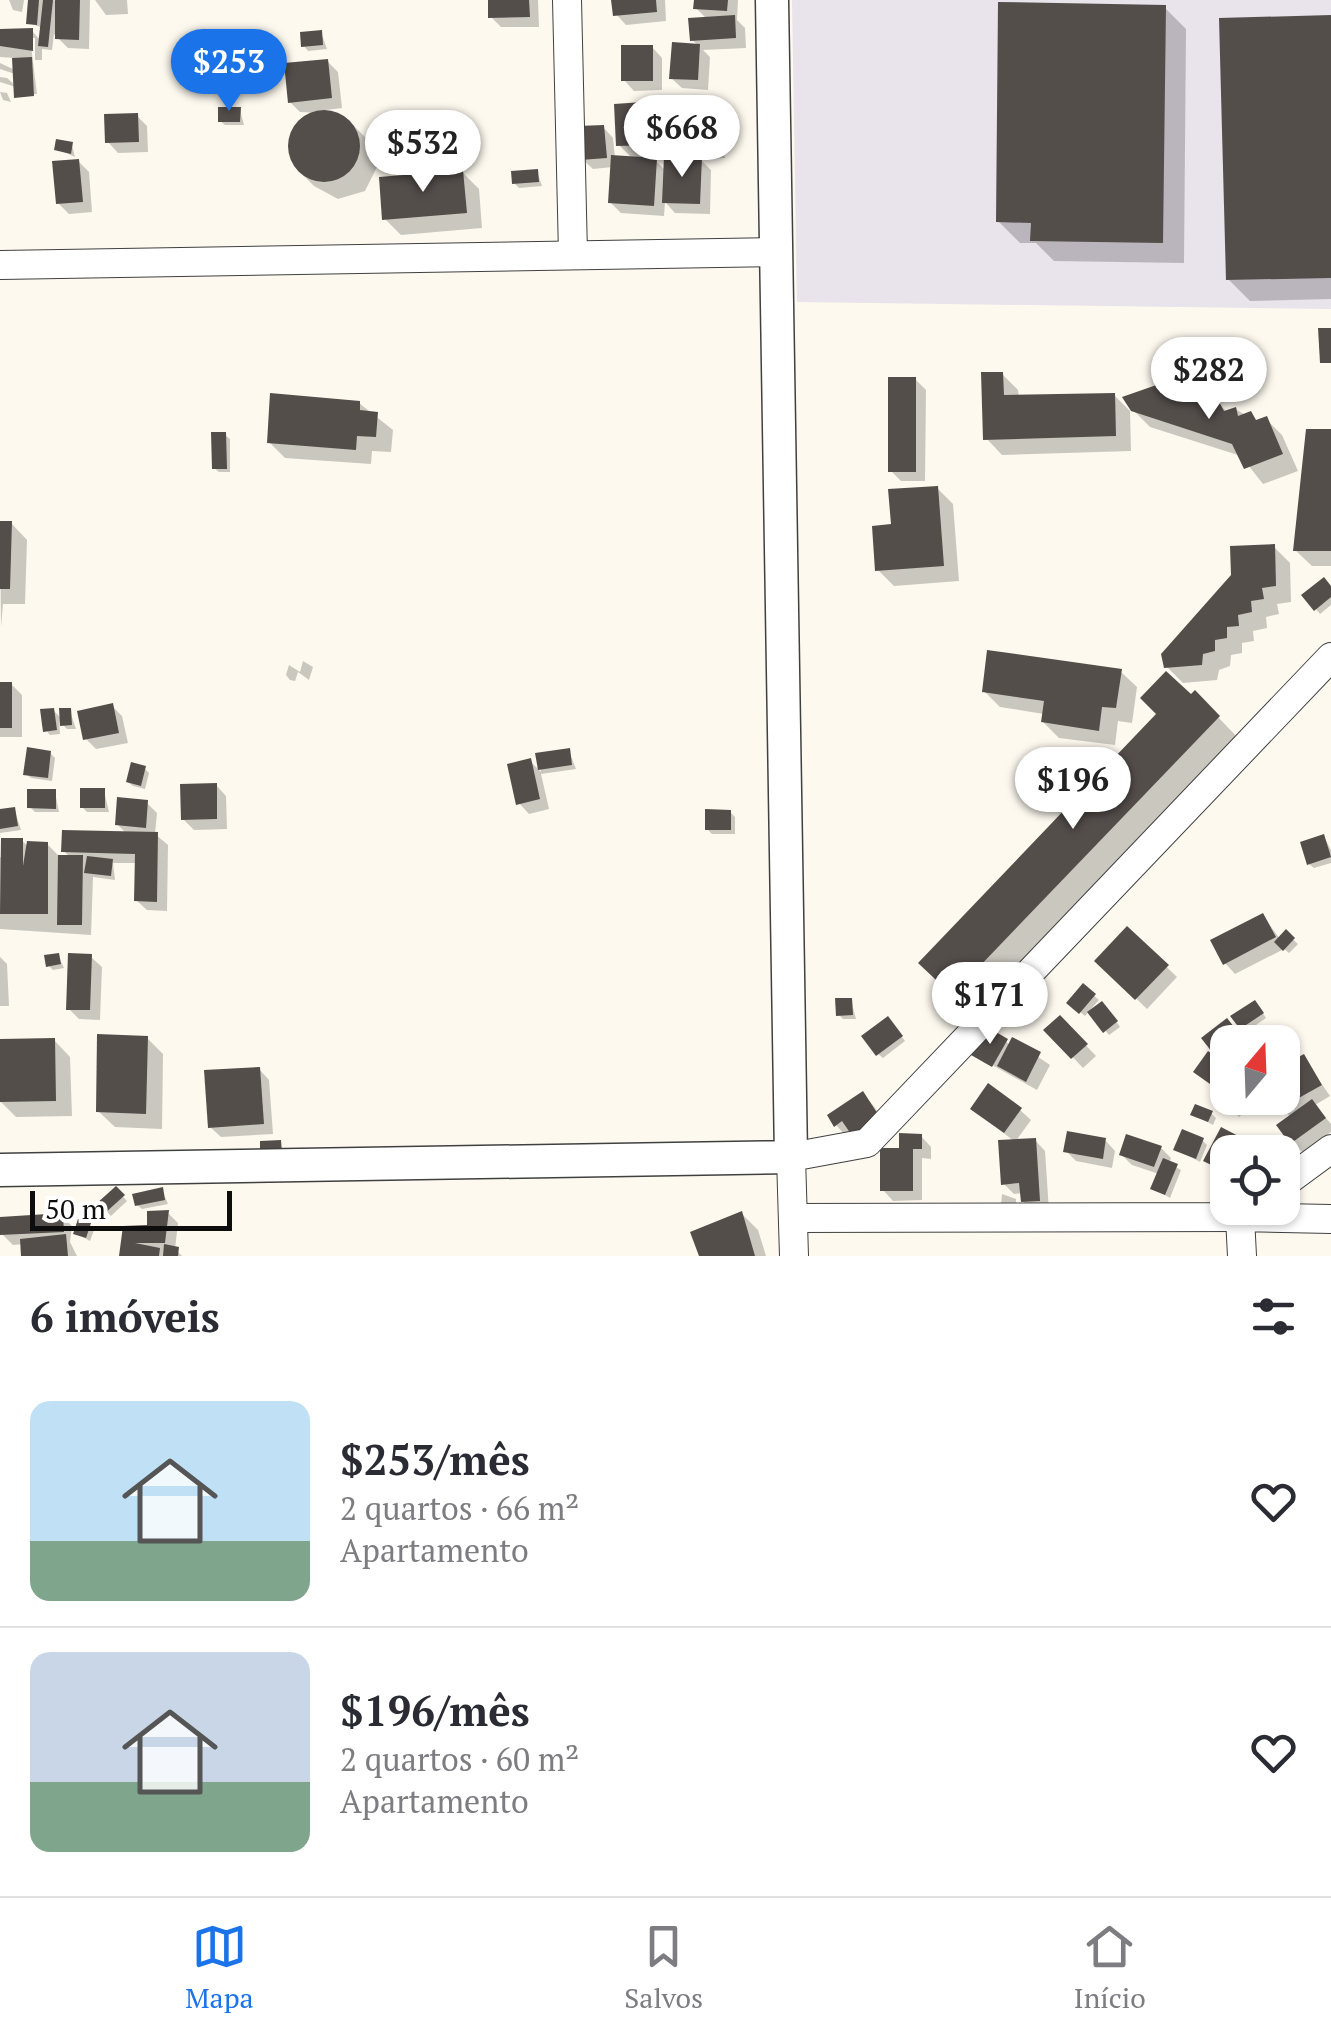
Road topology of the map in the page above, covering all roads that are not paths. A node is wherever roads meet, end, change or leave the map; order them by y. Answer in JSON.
{"nodes":[{"id":1,"x":567,"y":0,"type":"edge"},
{"id":2,"x":772,"y":0,"type":"edge"},
{"id":3,"x":776,"y":252,"type":"junction"},
{"id":4,"x":573,"y":254,"type":"junction"},
{"id":5,"x":0,"y":264,"type":"edge"},
{"id":6,"x":1331,"y":656,"type":"edge"},
{"id":7,"x":1331,"y":1149,"type":"edge"},
{"id":8,"x":792,"y":1157,"type":"junction"},
{"id":9,"x":0,"y":1170,"type":"edge"},
{"id":10,"x":1300,"y":1172,"type":"edge"},
{"id":11,"x":1210,"y":1212,"type":"edge"},
{"id":12,"x":1300,"y":1216,"type":"edge"},
{"id":13,"x":793,"y":1218,"type":"junction"},
{"id":14,"x":1331,"y":1219,"type":"edge"},
{"id":15,"x":1245,"y":1225,"type":"edge"},
{"id":16,"x":794,"y":1256,"type":"edge"},
{"id":17,"x":1242,"y":1256,"type":"edge"}],
"edges":[{"from":1,"to":4,"type":"street"},
{"from":2,"to":3,"type":"street"},
{"from":3,"to":4,"type":"street"},
{"from":3,"to":8,"type":"street"},
{"from":4,"to":5,"type":"street"},
{"from":6,"to":8,"type":"street"},
{"from":7,"to":10,"type":"street"},
{"from":8,"to":9,"type":"street"},
{"from":8,"to":13,"type":"street"},
{"from":11,"to":13,"type":"street"},
{"from":12,"to":14,"type":"street"},
{"from":13,"to":16,"type":"street"},
{"from":15,"to":17,"type":"street"}]}
